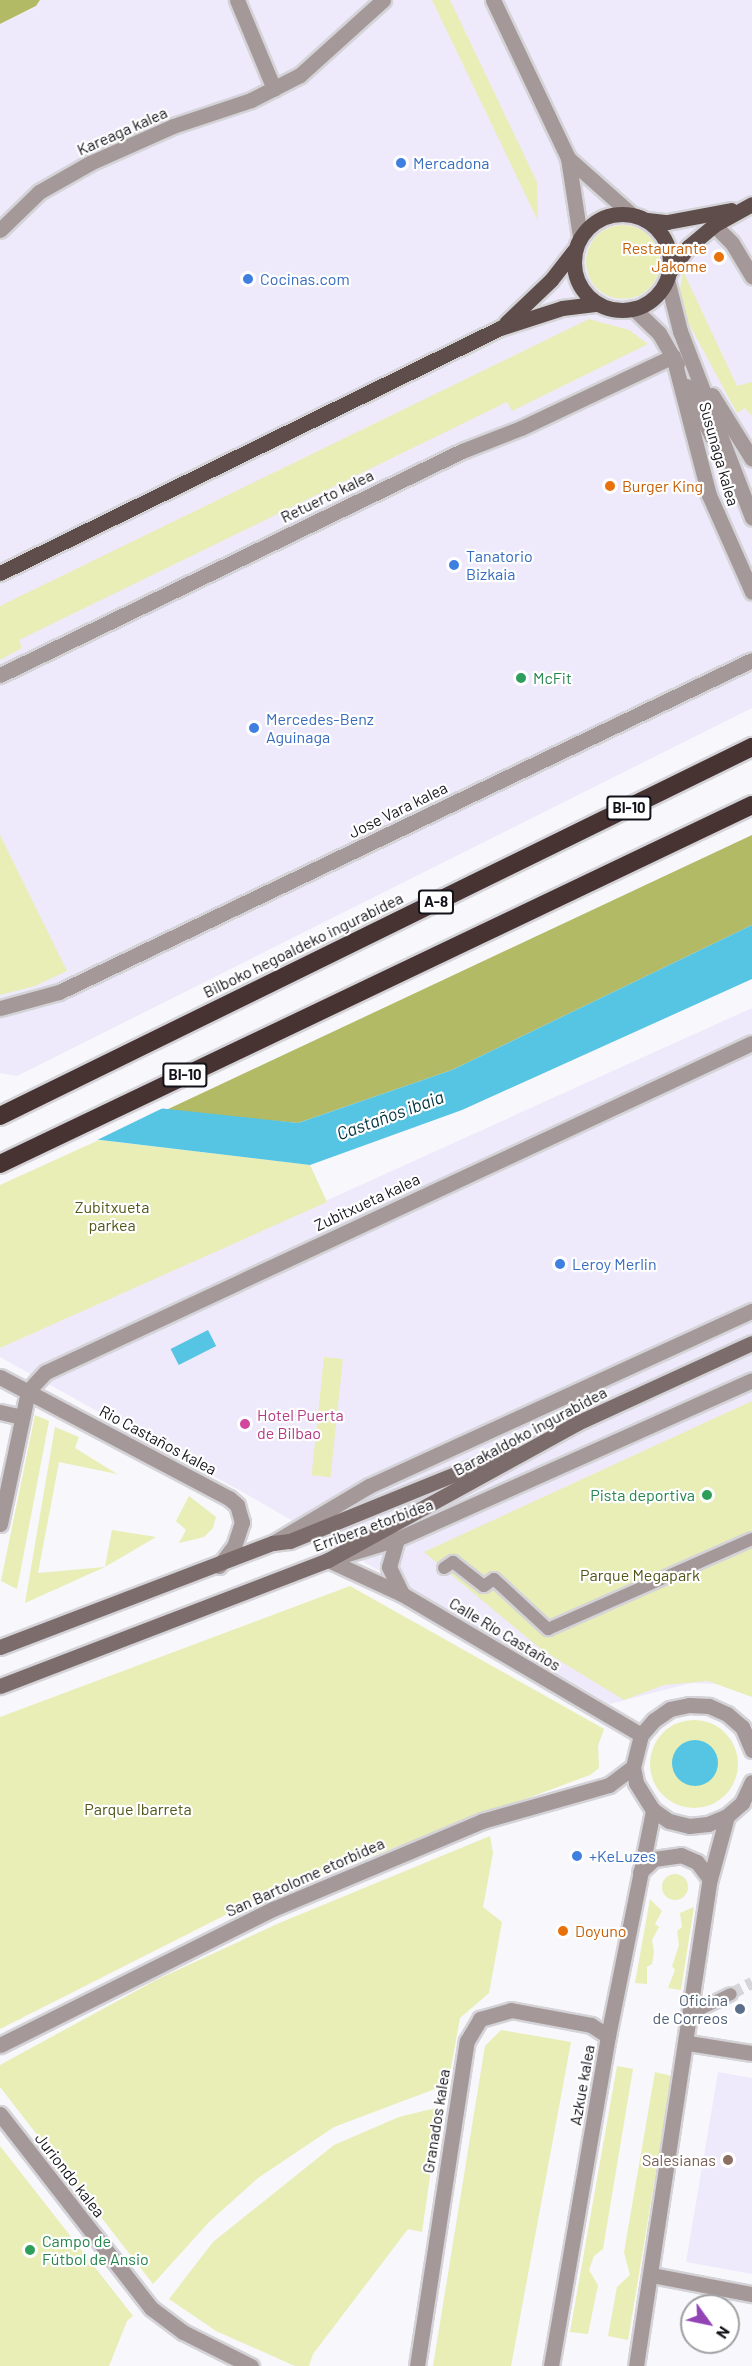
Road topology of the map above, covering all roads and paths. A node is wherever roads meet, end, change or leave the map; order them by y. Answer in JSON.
{"nodes":[{"id":1,"x":237,"y":0,"type":"edge"},
{"id":2,"x":383,"y":0,"type":"edge"},
{"id":3,"x":493,"y":0,"type":"edge"},
{"id":4,"x":274,"y":89,"type":"junction"},
{"id":5,"x":568,"y":158,"type":"junction"},
{"id":6,"x":750,"y":205,"type":"edge"},
{"id":7,"x":631,"y":214,"type":"junction"},
{"id":8,"x":647,"y":220,"type":"junction"},
{"id":9,"x":714,"y":225,"type":"junction"},
{"id":10,"x":0,"y":230,"type":"edge"},
{"id":11,"x":580,"y":236,"type":"junction"},
{"id":12,"x":574,"y":251,"type":"junction"},
{"id":13,"x":668,"y":275,"type":"junction"},
{"id":14,"x":752,"y":276,"type":"edge"},
{"id":15,"x":597,"y":304,"type":"junction"},
{"id":16,"x":633,"y":308,"type":"junction"},
{"id":17,"x":500,"y":328,"type":"junction"},
{"id":18,"x":673,"y":356,"type":"junction"},
{"id":19,"x":699,"y":375,"type":"junction"},
{"id":20,"x":752,"y":459,"type":"edge"},
{"id":21,"x":751,"y":516,"type":"edge"},
{"id":22,"x":0,"y":573,"type":"edge"},
{"id":23,"x":752,"y":592,"type":"edge"},
{"id":24,"x":752,"y":660,"type":"edge"},
{"id":25,"x":0,"y":675,"type":"edge"},
{"id":26,"x":752,"y":747,"type":"edge"},
{"id":27,"x":752,"y":805,"type":"edge"},
{"id":28,"x":506,"y":869,"type":"joint"},
{"id":29,"x":0,"y":1008,"type":"edge"},
{"id":30,"x":752,"y":1043,"type":"edge"},
{"id":31,"x":0,"y":1116,"type":"edge"},
{"id":32,"x":0,"y":1164,"type":"edge"},
{"id":33,"x":752,"y":1311,"type":"edge"},
{"id":34,"x":752,"y":1343,"type":"edge"},
{"id":35,"x":0,"y":1377,"type":"edge"},
{"id":36,"x":752,"y":1380,"type":"edge"},
{"id":37,"x":28,"y":1391,"type":"junction"},
{"id":38,"x":0,"y":1412,"type":"edge"},
{"id":39,"x":22,"y":1417,"type":"junction"},
{"id":40,"x":577,"y":1424,"type":"junction"},
{"id":41,"x":0,"y":1524,"type":"edge"},
{"id":42,"x":397,"y":1539,"type":"junction"},
{"id":43,"x":752,"y":1539,"type":"edge"},
{"id":44,"x":273,"y":1543,"type":"junction"},
{"id":45,"x":328,"y":1560,"type":"junction"},
{"id":46,"x":219,"y":1566,"type":"junction"},
{"id":47,"x":444,"y":1568,"type":"dead end"},
{"id":48,"x":402,"y":1594,"type":"junction"},
{"id":49,"x":0,"y":1647,"type":"edge"},
{"id":50,"x":0,"y":1686,"type":"edge"},
{"id":51,"x":747,"y":1726,"type":"edge"},
{"id":52,"x":641,"y":1735,"type":"junction"},
{"id":53,"x":752,"y":1750,"type":"edge"},
{"id":54,"x":633,"y":1767,"type":"junction"},
{"id":55,"x":752,"y":1782,"type":"edge"},
{"id":56,"x":748,"y":1801,"type":"edge"},
{"id":57,"x":653,"y":1810,"type":"junction"},
{"id":58,"x":727,"y":1816,"type":"junction"},
{"id":59,"x":640,"y":1872,"type":"junction"},
{"id":60,"x":710,"y":1879,"type":"junction"},
{"id":61,"x":731,"y":1994,"type":"tunnel mouth"},
{"id":62,"x":692,"y":2013,"type":"junction"},
{"id":63,"x":608,"y":2036,"type":"junction"},
{"id":64,"x":688,"y":2043,"type":"junction"},
{"id":65,"x":0,"y":2045,"type":"edge"},
{"id":66,"x":752,"y":2053,"type":"edge"},
{"id":67,"x":0,"y":2114,"type":"edge"},
{"id":68,"x":652,"y":2275,"type":"junction"},
{"id":69,"x":752,"y":2294,"type":"edge"},
{"id":70,"x":251,"y":2366,"type":"edge"},
{"id":71,"x":417,"y":2366,"type":"edge"},
{"id":72,"x":551,"y":2366,"type":"edge"},
{"id":73,"x":636,"y":2366,"type":"edge"}],
"edges":[{"from":1,"to":4,"type":"street"},
{"from":2,"to":4,"type":"street","name":"Kareaga kalea"},
{"from":3,"to":5,"type":"street"},
{"from":4,"to":10,"type":"street","name":"Kareaga kalea"},
{"from":5,"to":7,"type":"street"},
{"from":5,"to":11,"type":"street"},
{"from":6,"to":8,"type":"main road"},
{"from":6,"to":9,"type":"main road"},
{"from":7,"to":8,"type":"main road"},
{"from":7,"to":11,"type":"main road"},
{"from":8,"to":13,"type":"main road"},
{"from":9,"to":13,"type":"main road"},
{"from":9,"to":14,"type":"street"},
{"from":11,"to":12,"type":"main road"},
{"from":12,"to":15,"type":"main road"},
{"from":12,"to":17,"type":"main road"},
{"from":13,"to":16,"type":"main road"},
{"from":13,"to":19,"type":"street","name":"Susunaga kalea"},
{"from":15,"to":16,"type":"main road"},
{"from":15,"to":17,"type":"main road"},
{"from":16,"to":18,"type":"street","name":"Susunaga kalea"},
{"from":17,"to":22,"type":"main road"},
{"from":18,"to":21,"type":"street","name":"Susunaga kalea"},
{"from":18,"to":23,"type":"street","name":"Susunaga kalea"},
{"from":18,"to":25,"type":"street","name":"Retuerto kalea"},
{"from":19,"to":20,"type":"street","name":"Susunaga kalea"},
{"from":19,"to":21,"type":"street","name":"Susunaga kalea"},
{"from":24,"to":29,"type":"street","name":"Jose Vara kalea"},
{"from":26,"to":28,"type":"highway","name":"Bilboko hegoaldeko ingurabidea","number":"BI-10"},
{"from":27,"to":32,"type":"highway","number":"BI-10"},
{"from":28,"to":31,"type":"highway","name":"Bilboko hegoaldeko ingurabidea","number":"A-8"},
{"from":30,"to":37,"type":"street","name":"Zubitxueta kalea"},
{"from":33,"to":44,"type":"street","name":"Erribera etorbidea"},
{"from":34,"to":40,"type":"main road","name":"Barakaldoko ingurabidea"},
{"from":35,"to":37,"type":"street","name":"Rio Castaños kalea"},
{"from":36,"to":42,"type":"street","name":"Erribera etorbidea"},
{"from":37,"to":39,"type":"street"},
{"from":37,"to":46,"type":"street","name":"Rio Castaños kalea"},
{"from":38,"to":39,"type":"street"},
{"from":39,"to":41,"type":"street"},
{"from":40,"to":44,"type":"main road","name":"Erribera etorbidea"},
{"from":40,"to":45,"type":"main road","name":"Barakaldoko ingurabidea"},
{"from":42,"to":45,"type":"street","name":"Erribera etorbidea"},
{"from":42,"to":48,"type":"street"},
{"from":43,"to":47,"type":"street"},
{"from":44,"to":46,"type":"main road","name":"Erribera etorbidea"},
{"from":45,"to":48,"type":"street"},
{"from":45,"to":50,"type":"main road","name":"Erribera etorbidea"},
{"from":46,"to":49,"type":"main road","name":"Erribera etorbidea"},
{"from":48,"to":52,"type":"street","name":"Calle Río Castaños"},
{"from":51,"to":52,"type":"street"},
{"from":51,"to":53,"type":"street"},
{"from":52,"to":54,"type":"street"},
{"from":54,"to":57,"type":"street"},
{"from":54,"to":65,"type":"street","name":"San Bartolome etorbidea"},
{"from":55,"to":56,"type":"street"},
{"from":56,"to":58,"type":"street"},
{"from":57,"to":58,"type":"street"},
{"from":57,"to":59,"type":"street","name":"Azkue kalea"},
{"from":58,"to":60,"type":"street"},
{"from":59,"to":60,"type":"street"},
{"from":59,"to":63,"type":"street","name":"Azkue kalea"},
{"from":60,"to":62,"type":"street"},
{"from":61,"to":62,"type":"street"},
{"from":62,"to":64,"type":"street"},
{"from":63,"to":71,"type":"street","name":"Granados kalea"},
{"from":63,"to":72,"type":"street","name":"Azkue kalea"},
{"from":64,"to":66,"type":"street"},
{"from":64,"to":68,"type":"street"},
{"from":67,"to":70,"type":"street","name":"Juriondo kalea"},
{"from":68,"to":69,"type":"street"},
{"from":68,"to":73,"type":"street"}]}
